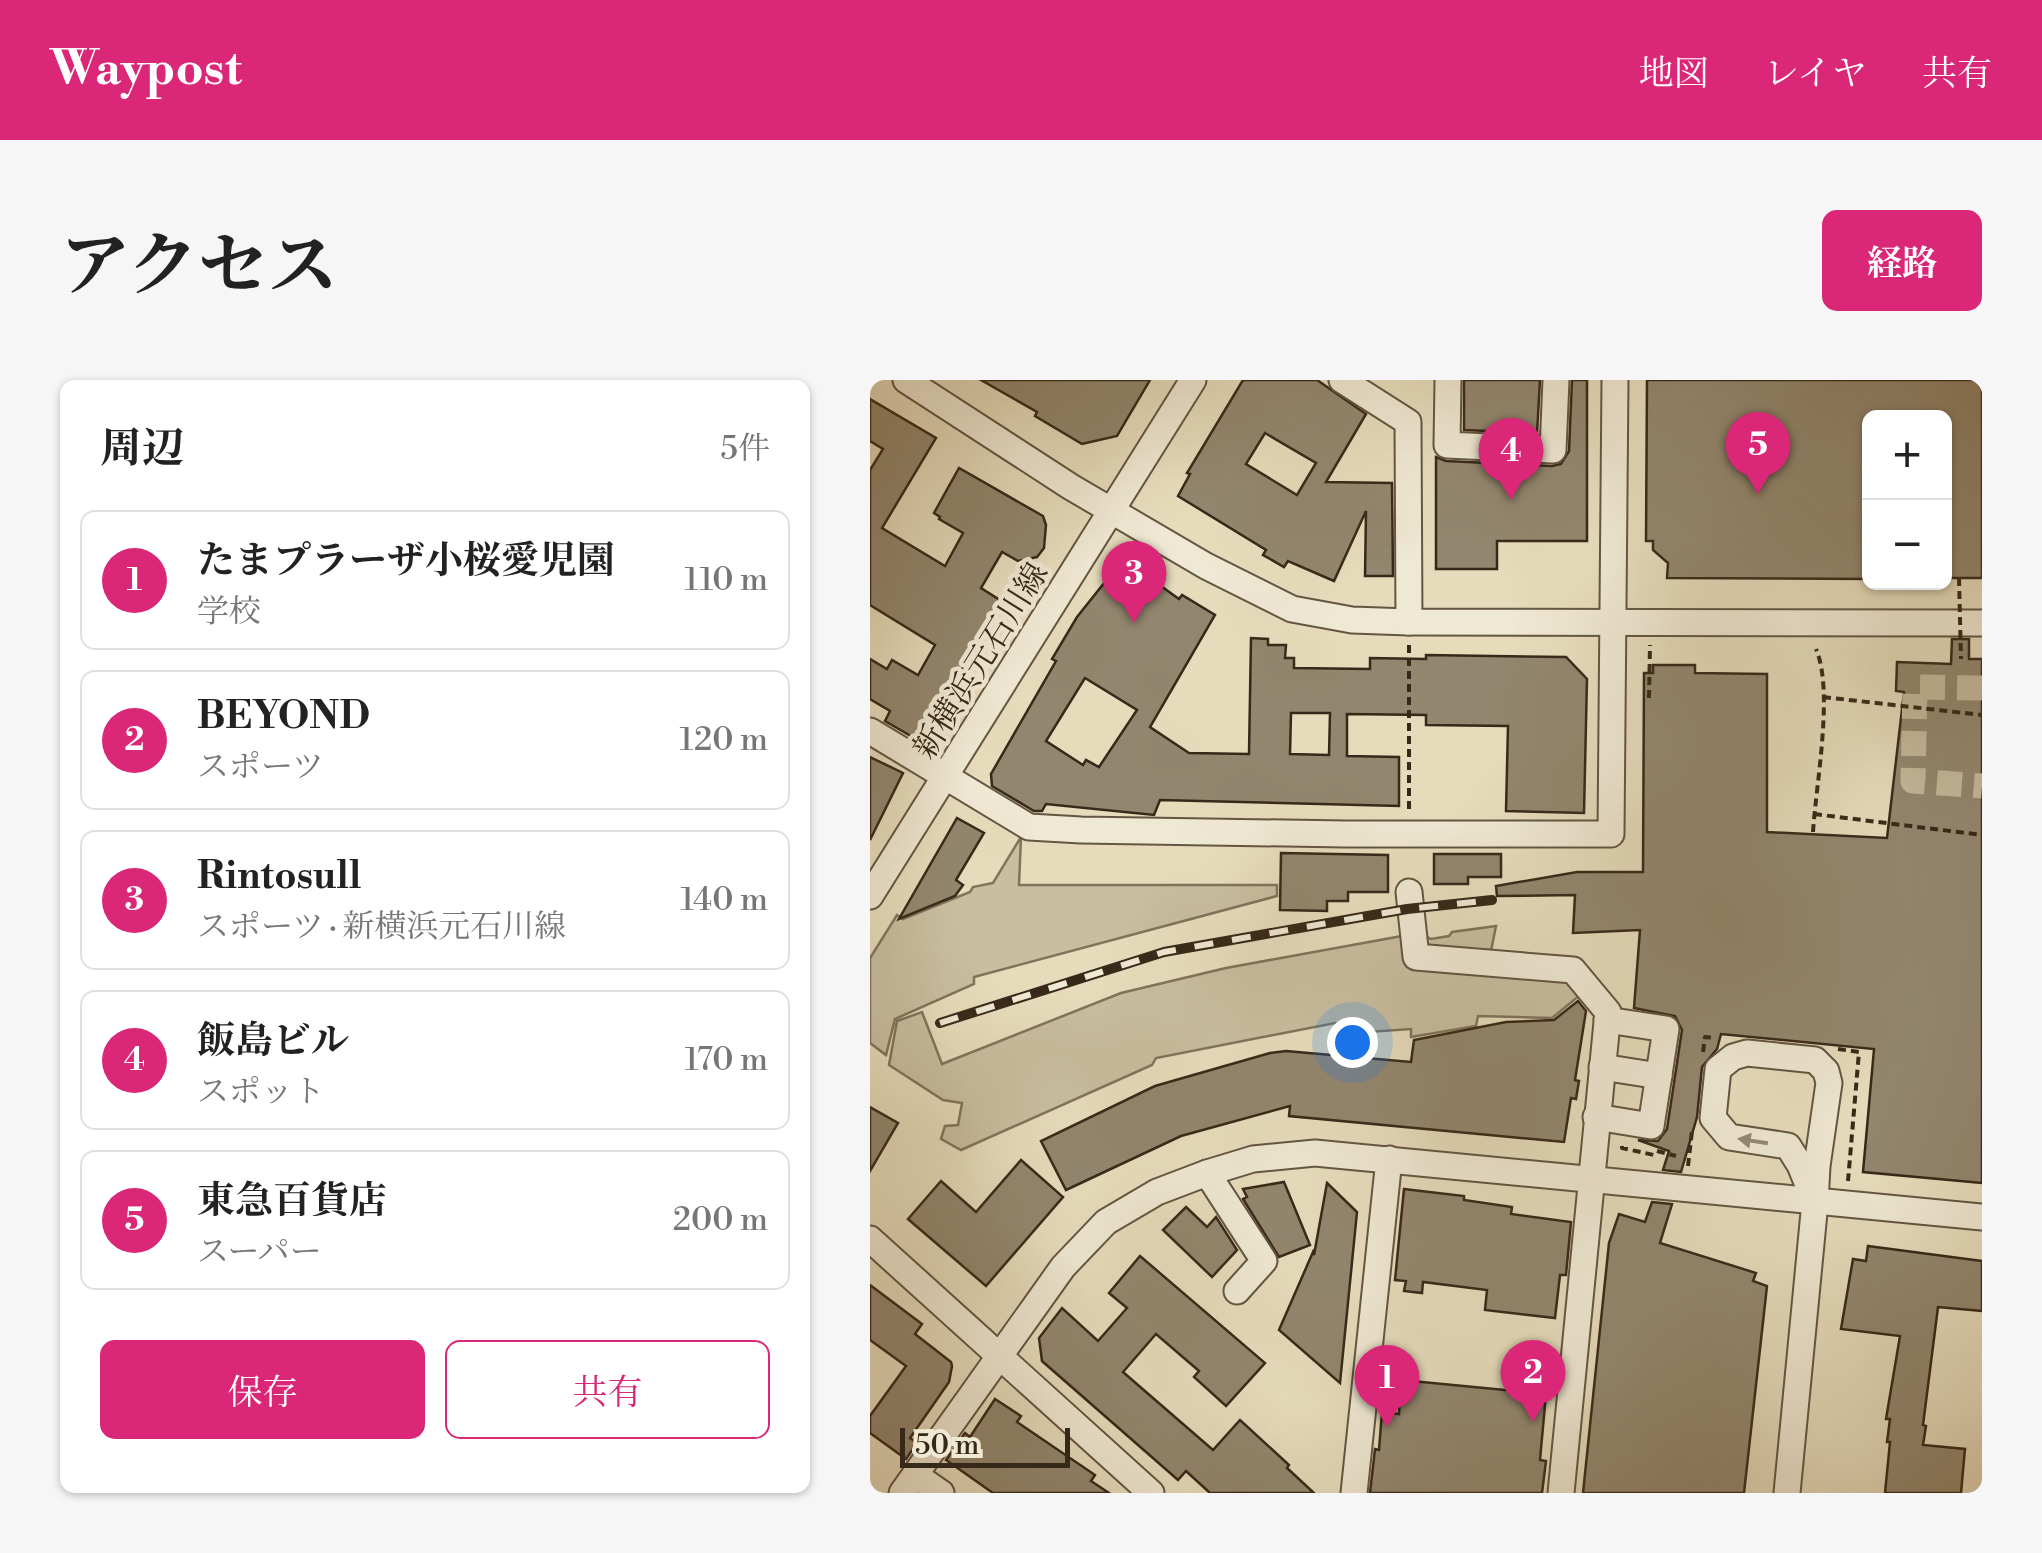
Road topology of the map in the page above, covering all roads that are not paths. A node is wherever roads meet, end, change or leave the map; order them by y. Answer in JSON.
{"nodes":[{"id":1,"x":906,"y":380,"type":"edge"},
{"id":2,"x":1193,"y":380,"type":"edge"},
{"id":3,"x":1342,"y":380,"type":"edge"},
{"id":4,"x":1448,"y":380,"type":"edge"},
{"id":5,"x":1556,"y":380,"type":"edge"},
{"id":6,"x":1615,"y":380,"type":"edge"},
{"id":7,"x":1113,"y":509,"type":"junction"},
{"id":8,"x":1613,"y":621,"type":"junction"},
{"id":9,"x":1982,"y":623,"type":"edge"},
{"id":10,"x":1409,"y":633,"type":"junction"},
{"id":11,"x":870,"y":731,"type":"edge"},
{"id":12,"x":946,"y":778,"type":"junction"},
{"id":13,"x":1409,"y":892,"type":"dead end"},
{"id":14,"x":870,"y":896,"type":"edge"},
{"id":15,"x":1607,"y":1020,"type":"junction"},
{"id":16,"x":1602,"y":1067,"type":"junction"},
{"id":17,"x":1659,"y":1076,"type":"junction"},
{"id":18,"x":1596,"y":1118,"type":"junction"},
{"id":19,"x":1389,"y":1159,"type":"junction"},
{"id":20,"x":1207,"y":1173,"type":"junction"},
{"id":21,"x":1590,"y":1180,"type":"junction"},
{"id":22,"x":1815,"y":1202,"type":"junction"},
{"id":23,"x":1982,"y":1218,"type":"edge"},
{"id":24,"x":870,"y":1239,"type":"edge"},
{"id":25,"x":1237,"y":1291,"type":"dead end"},
{"id":26,"x":998,"y":1356,"type":"junction"},
{"id":27,"x":909,"y":1484,"type":"edge"},
{"id":28,"x":941,"y":1493,"type":"edge"},
{"id":29,"x":1151,"y":1493,"type":"edge"},
{"id":30,"x":1354,"y":1493,"type":"edge"},
{"id":31,"x":1561,"y":1493,"type":"edge"},
{"id":32,"x":1787,"y":1493,"type":"edge"}],
"edges":[{"from":1,"to":7,"type":"street"},
{"from":2,"to":7,"type":"street","name":"新横浜元石川線"},
{"from":3,"to":10,"type":"street"},
{"from":4,"to":5,"type":"street"},
{"from":6,"to":8,"type":"street"},
{"from":7,"to":10,"type":"street"},
{"from":7,"to":12,"type":"street","name":"新横浜元石川線"},
{"from":8,"to":9,"type":"street"},
{"from":8,"to":10,"type":"street"},
{"from":8,"to":12,"type":"street"},
{"from":11,"to":12,"type":"street"},
{"from":12,"to":14,"type":"street","name":"新横浜元石川線"},
{"from":13,"to":15,"type":"street"},
{"from":15,"to":16,"type":"street"},
{"from":15,"to":17,"type":"street"},
{"from":16,"to":17,"type":"street"},
{"from":16,"to":18,"type":"street"},
{"from":17,"to":18,"type":"street"},
{"from":18,"to":21,"type":"street"},
{"from":19,"to":20,"type":"street"},
{"from":19,"to":21,"type":"street"},
{"from":19,"to":30,"type":"street"},
{"from":20,"to":25,"type":"street"},
{"from":20,"to":26,"type":"street"},
{"from":21,"to":22,"type":"street"},
{"from":21,"to":31,"type":"street"},
{"from":22,"to":22,"type":"street","one_way":true},
{"from":22,"to":23,"type":"street"},
{"from":22,"to":32,"type":"street"},
{"from":24,"to":26,"type":"street"},
{"from":26,"to":27,"type":"street"},
{"from":26,"to":29,"type":"street"},
{"from":27,"to":28,"type":"street"}]}
